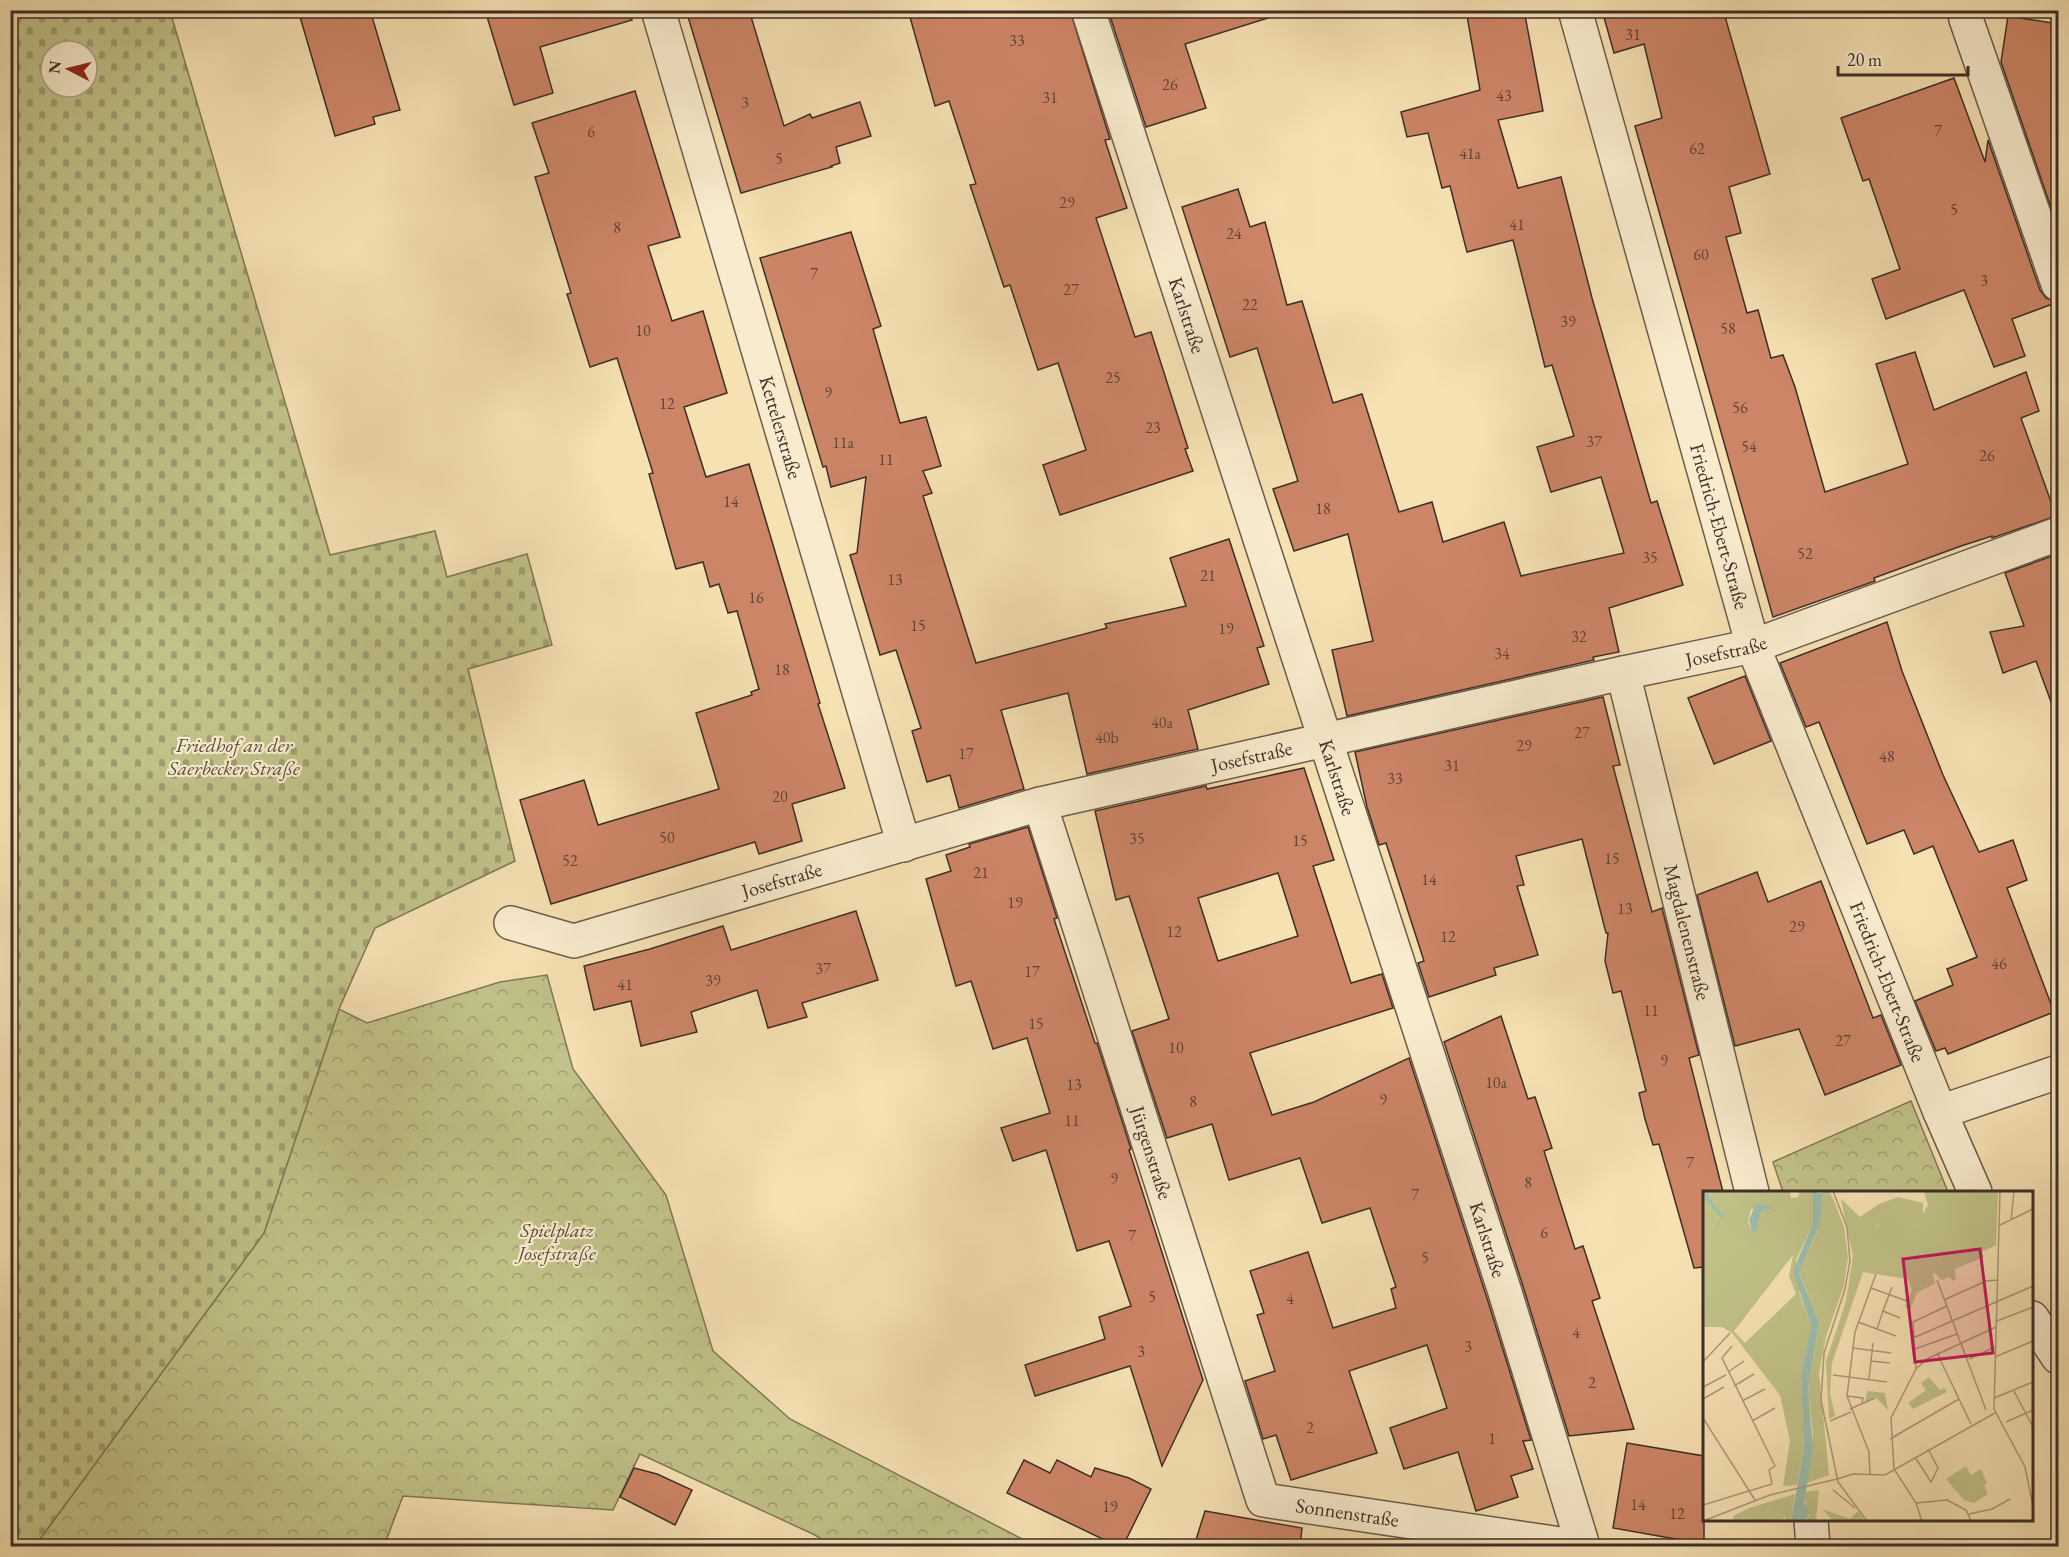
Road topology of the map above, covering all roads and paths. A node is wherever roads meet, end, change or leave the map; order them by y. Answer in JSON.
{"nodes":[{"id":1,"x":658,"y":10,"type":"edge"},
{"id":2,"x":1088,"y":10,"type":"edge"},
{"id":3,"x":1575,"y":10,"type":"edge"},
{"id":4,"x":1964,"y":10,"type":"edge"},
{"id":5,"x":2058,"y":284,"type":"edge"},
{"id":6,"x":2058,"y":534,"type":"edge"},
{"id":7,"x":1753,"y":646,"type":"junction"},
{"id":8,"x":1623,"y":673,"type":"junction"},
{"id":9,"x":1325,"y":739,"type":"junction"},
{"id":10,"x":1040,"y":804,"type":"junction"},
{"id":11,"x":904,"y":846,"type":"junction"},
{"id":12,"x":511,"y":922,"type":"dead end"},
{"id":13,"x":2058,"y":1071,"type":"edge"},
{"id":14,"x":1940,"y":1112,"type":"junction"},
{"id":15,"x":1752,"y":1191,"type":"edge"},
{"id":16,"x":1976,"y":1191,"type":"edge"},
{"id":17,"x":2033,"y":1321,"type":"edge"},
{"id":18,"x":2058,"y":1357,"type":"edge"},
{"id":19,"x":1263,"y":1500,"type":"joint"},
{"id":20,"x":1811,"y":1521,"type":"edge"},
{"id":21,"x":1574,"y":1546,"type":"edge"},
{"id":22,"x":1583,"y":1546,"type":"edge"},
{"id":23,"x":1813,"y":1546,"type":"edge"}],
"edges":[{"from":1,"to":11,"type":"street","name":"Kettelerstraße"},
{"from":2,"to":9,"type":"street","name":"Karlstraße"},
{"from":3,"to":7,"type":"street","name":"Friedrich-Ebert-Straße"},
{"from":4,"to":5,"type":"street"},
{"from":6,"to":7,"type":"street","name":"Josefstraße"},
{"from":7,"to":8,"type":"street","name":"Josefstraße"},
{"from":7,"to":14,"type":"street","name":"Friedrich-Ebert-Straße"},
{"from":8,"to":9,"type":"street","name":"Josefstraße"},
{"from":8,"to":15,"type":"street","name":"Magdalenenstraße"},
{"from":9,"to":10,"type":"street","name":"Josefstraße"},
{"from":9,"to":22,"type":"street","name":"Karlstraße"},
{"from":10,"to":11,"type":"street","name":"Josefstraße"},
{"from":10,"to":19,"type":"street","name":"Jürgenstraße"},
{"from":11,"to":12,"type":"street","name":"Josefstraße"},
{"from":13,"to":14,"type":"street"},
{"from":14,"to":16,"type":"street","name":"Friedrich-Ebert-Straße"},
{"from":17,"to":18,"type":"street"},
{"from":19,"to":21,"type":"street","name":"Sonnenstraße"},
{"from":20,"to":23,"type":"street"}]}
